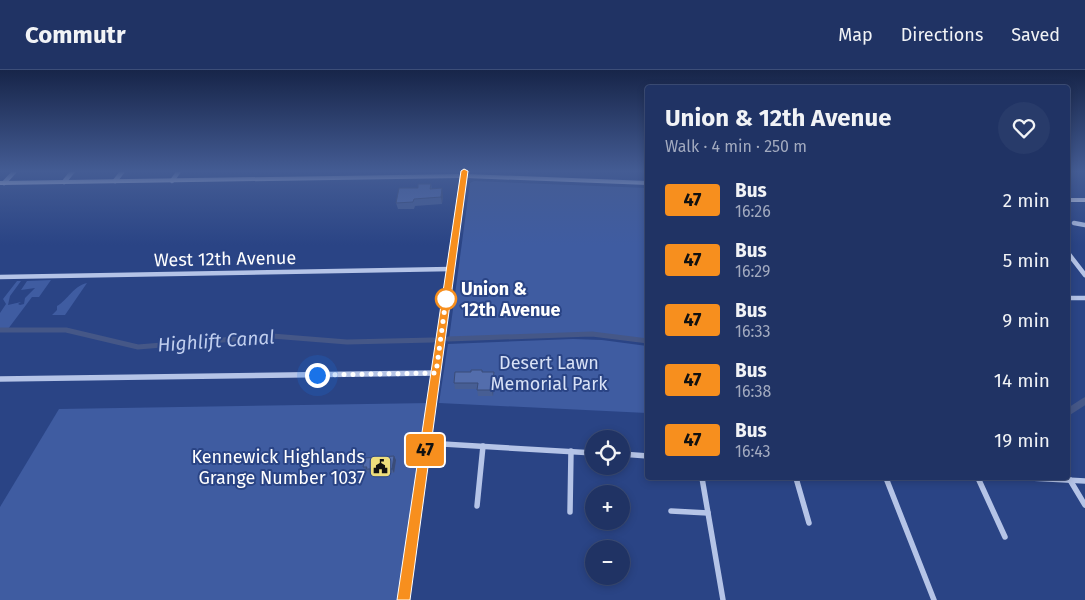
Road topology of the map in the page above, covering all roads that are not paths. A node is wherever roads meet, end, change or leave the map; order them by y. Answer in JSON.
{"nodes":[{"id":1,"x":461,"y":196,"type":"edge"},
{"id":2,"x":1070,"y":200,"type":"edge"},
{"id":3,"x":1085,"y":200,"type":"edge"},
{"id":4,"x":1074,"y":223,"type":"dead end"},
{"id":5,"x":1085,"y":225,"type":"edge"},
{"id":6,"x":1070,"y":256,"type":"edge"},
{"id":7,"x":451,"y":269,"type":"junction"},
{"id":8,"x":1083,"y":270,"type":"edge"},
{"id":9,"x":1085,"y":275,"type":"edge"},
{"id":10,"x":0,"y":277,"type":"edge"},
{"id":11,"x":1070,"y":298,"type":"edge"},
{"id":12,"x":1085,"y":298,"type":"edge"},
{"id":13,"x":436,"y":373,"type":"junction"},
{"id":14,"x":0,"y":379,"type":"edge"},
{"id":15,"x":426,"y":443,"type":"junction"},
{"id":16,"x":483,"y":446,"type":"junction"},
{"id":17,"x":571,"y":451,"type":"junction"},
{"id":18,"x":585,"y":452,"type":"edge"},
{"id":19,"x":630,"y":455,"type":"edge"},
{"id":20,"x":645,"y":456,"type":"edge"},
{"id":21,"x":702,"y":480,"type":"edge"},
{"id":22,"x":797,"y":480,"type":"edge"},
{"id":23,"x":887,"y":480,"type":"edge"},
{"id":24,"x":979,"y":480,"type":"edge"},
{"id":25,"x":1070,"y":480,"type":"joint"},
{"id":26,"x":1085,"y":481,"type":"edge"},
{"id":27,"x":1085,"y":505,"type":"edge"},
{"id":28,"x":476,"y":506,"type":"dead end"},
{"id":29,"x":570,"y":512,"type":"dead end"},
{"id":30,"x":671,"y":512,"type":"dead end"},
{"id":31,"x":708,"y":513,"type":"junction"},
{"id":32,"x":809,"y":523,"type":"dead end"},
{"id":33,"x":1005,"y":537,"type":"dead end"},
{"id":34,"x":403,"y":600,"type":"edge"},
{"id":35,"x":723,"y":600,"type":"edge"},
{"id":36,"x":934,"y":600,"type":"edge"}],
"edges":[{"from":1,"to":7,"type":"main road"},
{"from":2,"to":3,"type":"main road"},
{"from":4,"to":5,"type":"street"},
{"from":6,"to":8,"type":"street"},
{"from":7,"to":10,"type":"street","name":"West 12th Avenue"},
{"from":7,"to":13,"type":"main road"},
{"from":8,"to":9,"type":"street"},
{"from":11,"to":12,"type":"street"},
{"from":13,"to":14,"type":"street"},
{"from":13,"to":15,"type":"main road"},
{"from":15,"to":16,"type":"street"},
{"from":15,"to":34,"type":"main road"},
{"from":16,"to":17,"type":"street"},
{"from":16,"to":28,"type":"street"},
{"from":17,"to":18,"type":"street"},
{"from":17,"to":29,"type":"street"},
{"from":19,"to":20,"type":"street"},
{"from":21,"to":31,"type":"street"},
{"from":22,"to":32,"type":"street"},
{"from":23,"to":36,"type":"street"},
{"from":24,"to":33,"type":"street"},
{"from":25,"to":26,"type":"street"},
{"from":25,"to":27,"type":"street"},
{"from":30,"to":31,"type":"street"},
{"from":31,"to":35,"type":"street"}]}
